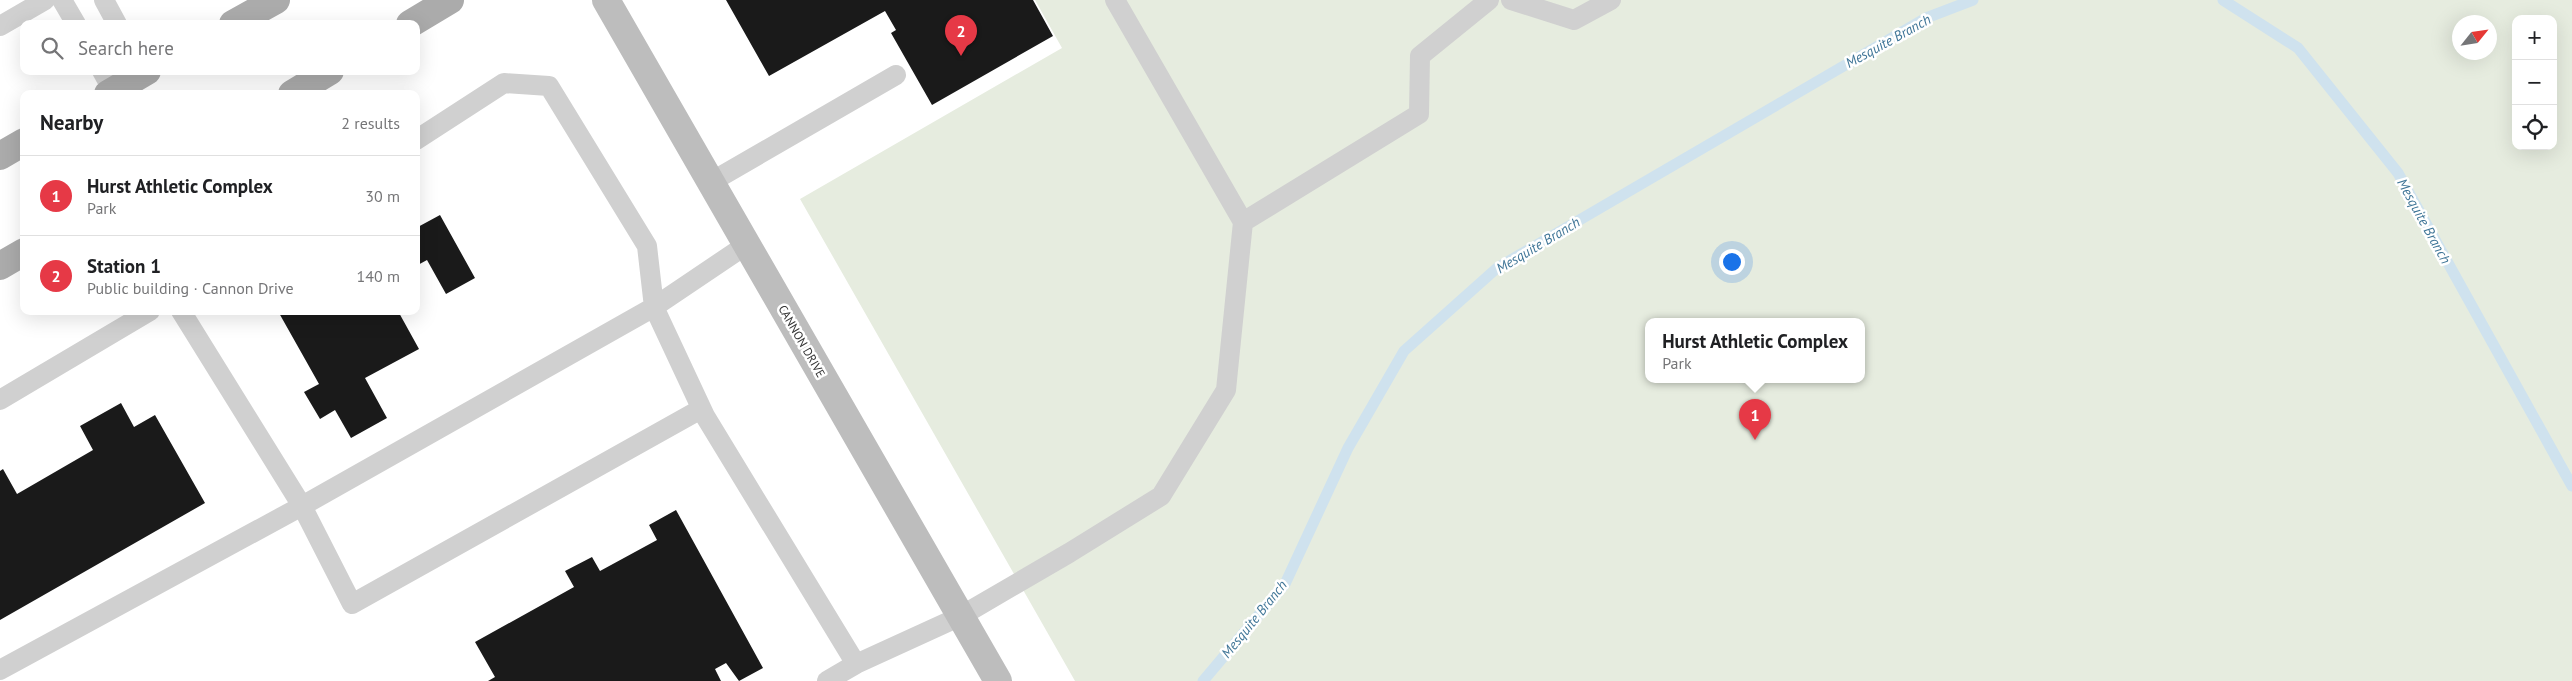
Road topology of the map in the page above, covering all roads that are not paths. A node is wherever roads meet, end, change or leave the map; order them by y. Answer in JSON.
{"nodes":[{"id":1,"x":45,"y":0,"type":"edge"},
{"id":2,"x":62,"y":0,"type":"edge"},
{"id":3,"x":104,"y":0,"type":"edge"},
{"id":4,"x":276,"y":0,"type":"edge"},
{"id":5,"x":450,"y":0,"type":"edge"},
{"id":6,"x":606,"y":0,"type":"edge"},
{"id":7,"x":1115,"y":0,"type":"edge"},
{"id":8,"x":1489,"y":0,"type":"edge"},
{"id":9,"x":1511,"y":0,"type":"edge"},
{"id":10,"x":1611,"y":0,"type":"edge"},
{"id":11,"x":74,"y":20,"type":"edge"},
{"id":12,"x":115,"y":20,"type":"edge"},
{"id":13,"x":240,"y":20,"type":"edge"},
{"id":14,"x":417,"y":20,"type":"edge"},
{"id":15,"x":0,"y":26,"type":"edge"},
{"id":16,"x":136,"y":75,"type":"edge"},
{"id":17,"x":323,"y":75,"type":"edge"},
{"id":18,"x":896,"y":75,"type":"dead end"},
{"id":19,"x":107,"y":85,"type":"edge"},
{"id":20,"x":299,"y":90,"type":"edge"},
{"id":21,"x":420,"y":137,"type":"edge"},
{"id":22,"x":20,"y":144,"type":"edge"},
{"id":23,"x":0,"y":156,"type":"edge"},
{"id":24,"x":711,"y":182,"type":"junction"},
{"id":25,"x":1244,"y":222,"type":"junction"},
{"id":26,"x":746,"y":245,"type":"junction"},
{"id":27,"x":20,"y":254,"type":"edge"},
{"id":28,"x":0,"y":266,"type":"edge"},
{"id":29,"x":654,"y":307,"type":"junction"},
{"id":30,"x":143,"y":315,"type":"edge"},
{"id":31,"x":183,"y":315,"type":"edge"},
{"id":32,"x":0,"y":400,"type":"edge"},
{"id":33,"x":702,"y":409,"type":"junction"},
{"id":34,"x":302,"y":506,"type":"junction"},
{"id":35,"x":961,"y":616,"type":"junction"},
{"id":36,"x":856,"y":664,"type":"junction"},
{"id":37,"x":0,"y":670,"type":"edge"},
{"id":38,"x":827,"y":681,"type":"edge"},
{"id":39,"x":998,"y":681,"type":"edge"}],
"edges":[{"from":1,"to":15,"type":"lane"},
{"from":2,"to":11,"type":"lane"},
{"from":3,"to":12,"type":"lane"},
{"from":4,"to":13,"type":"main road"},
{"from":5,"to":14,"type":"main road"},
{"from":6,"to":24,"type":"street","name":"CANNON DRIVE"},
{"from":7,"to":25,"type":"lane"},
{"from":8,"to":25,"type":"lane"},
{"from":9,"to":10,"type":"lane"},
{"from":16,"to":19,"type":"main road"},
{"from":17,"to":20,"type":"main road"},
{"from":18,"to":24,"type":"lane"},
{"from":21,"to":29,"type":"lane"},
{"from":22,"to":23,"type":"main road"},
{"from":24,"to":26,"type":"street","name":"CANNON DRIVE"},
{"from":25,"to":35,"type":"lane"},
{"from":26,"to":29,"type":"lane"},
{"from":26,"to":35,"type":"street","name":"CANNON DRIVE"},
{"from":27,"to":28,"type":"main road"},
{"from":29,"to":33,"type":"lane"},
{"from":29,"to":34,"type":"lane"},
{"from":30,"to":32,"type":"lane"},
{"from":31,"to":34,"type":"lane"},
{"from":33,"to":34,"type":"lane"},
{"from":33,"to":36,"type":"lane"},
{"from":34,"to":37,"type":"lane"},
{"from":35,"to":36,"type":"lane"},
{"from":35,"to":39,"type":"street","name":"CANNON DRIVE"},
{"from":36,"to":38,"type":"lane"}]}
